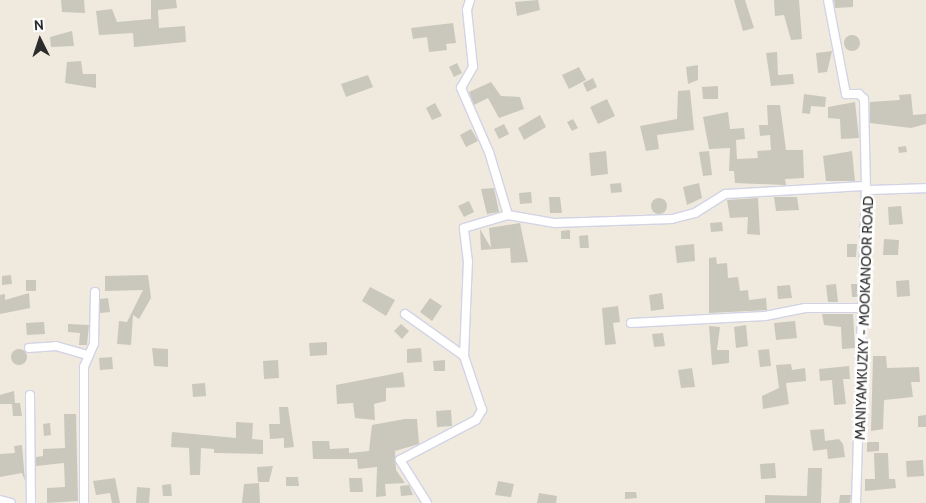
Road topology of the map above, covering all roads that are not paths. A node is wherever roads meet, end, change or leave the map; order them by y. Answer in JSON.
{"nodes":[{"id":1,"x":470,"y":0,"type":"edge"},
{"id":2,"x":828,"y":0,"type":"edge"},
{"id":3,"x":865,"y":188,"type":"junction"},
{"id":4,"x":926,"y":188,"type":"edge"},
{"id":5,"x":508,"y":215,"type":"junction"},
{"id":6,"x":95,"y":292,"type":"dead end"},
{"id":7,"x":862,"y":308,"type":"junction"},
{"id":8,"x":405,"y":314,"type":"dead end"},
{"id":9,"x":631,"y":323,"type":"dead end"},
{"id":10,"x":29,"y":348,"type":"dead end"},
{"id":11,"x":88,"y":355,"type":"junction"},
{"id":12,"x":464,"y":356,"type":"junction"},
{"id":13,"x":30,"y":395,"type":"dead end"},
{"id":14,"x":0,"y":500,"type":"edge"},
{"id":15,"x":11,"y":503,"type":"edge"},
{"id":16,"x":31,"y":503,"type":"edge"},
{"id":17,"x":84,"y":503,"type":"edge"},
{"id":18,"x":427,"y":503,"type":"edge"},
{"id":19,"x":856,"y":503,"type":"edge"}],
"edges":[{"from":1,"to":5,"type":"street"},
{"from":2,"to":3,"type":"street"},
{"from":3,"to":4,"type":"street","name":"MANIYAMKUZKY - MOOKANOOR ROAD"},
{"from":3,"to":5,"type":"street"},
{"from":3,"to":7,"type":"street","name":"MANIYAMKUZKY - MOOKANOOR ROAD"},
{"from":5,"to":12,"type":"street"},
{"from":6,"to":11,"type":"street"},
{"from":7,"to":9,"type":"street"},
{"from":7,"to":19,"type":"street","name":"MANIYAMKUZKY - MOOKANOOR ROAD"},
{"from":8,"to":12,"type":"street"},
{"from":10,"to":11,"type":"street"},
{"from":11,"to":17,"type":"street"},
{"from":12,"to":18,"type":"street"},
{"from":13,"to":16,"type":"street"},
{"from":14,"to":15,"type":"street"}]}
